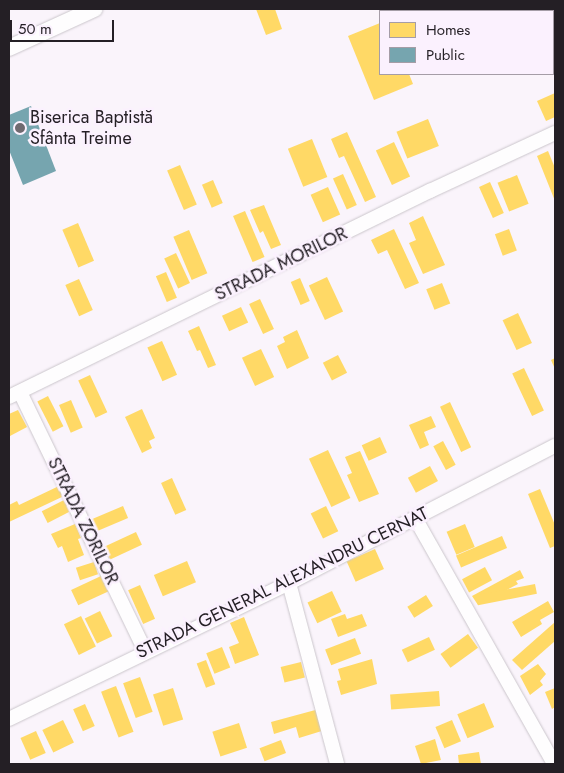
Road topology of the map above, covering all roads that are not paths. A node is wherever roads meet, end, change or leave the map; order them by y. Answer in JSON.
{"nodes":[{"id":1,"x":94,"y":9,"type":"edge"},
{"id":2,"x":9,"y":48,"type":"edge"},
{"id":3,"x":555,"y":133,"type":"edge"},
{"id":4,"x":14,"y":395,"type":"edge"},
{"id":5,"x":555,"y":446,"type":"edge"},
{"id":6,"x":415,"y":518,"type":"junction"},
{"id":7,"x":288,"y":583,"type":"junction"},
{"id":8,"x":146,"y":651,"type":"junction"},
{"id":9,"x":9,"y":719,"type":"edge"},
{"id":10,"x":337,"y":764,"type":"edge"},
{"id":11,"x":554,"y":764,"type":"edge"}],
"edges":[{"from":1,"to":2,"type":"main road"},
{"from":3,"to":4,"type":"street","name":"STRADA MORILOR"},
{"from":4,"to":8,"type":"street","name":"STRADA ZORILOR"},
{"from":5,"to":6,"type":"street","name":"STRADA GENERAL ALEXANDRU CERNAT"},
{"from":6,"to":7,"type":"street","name":"STRADA GENERAL ALEXANDRU CERNAT"},
{"from":6,"to":11,"type":"street"},
{"from":7,"to":8,"type":"street","name":"STRADA GENERAL ALEXANDRU CERNAT"},
{"from":7,"to":10,"type":"street"},
{"from":8,"to":9,"type":"street","name":"STRADA GENERAL ALEXANDRU CERNAT"}]}
